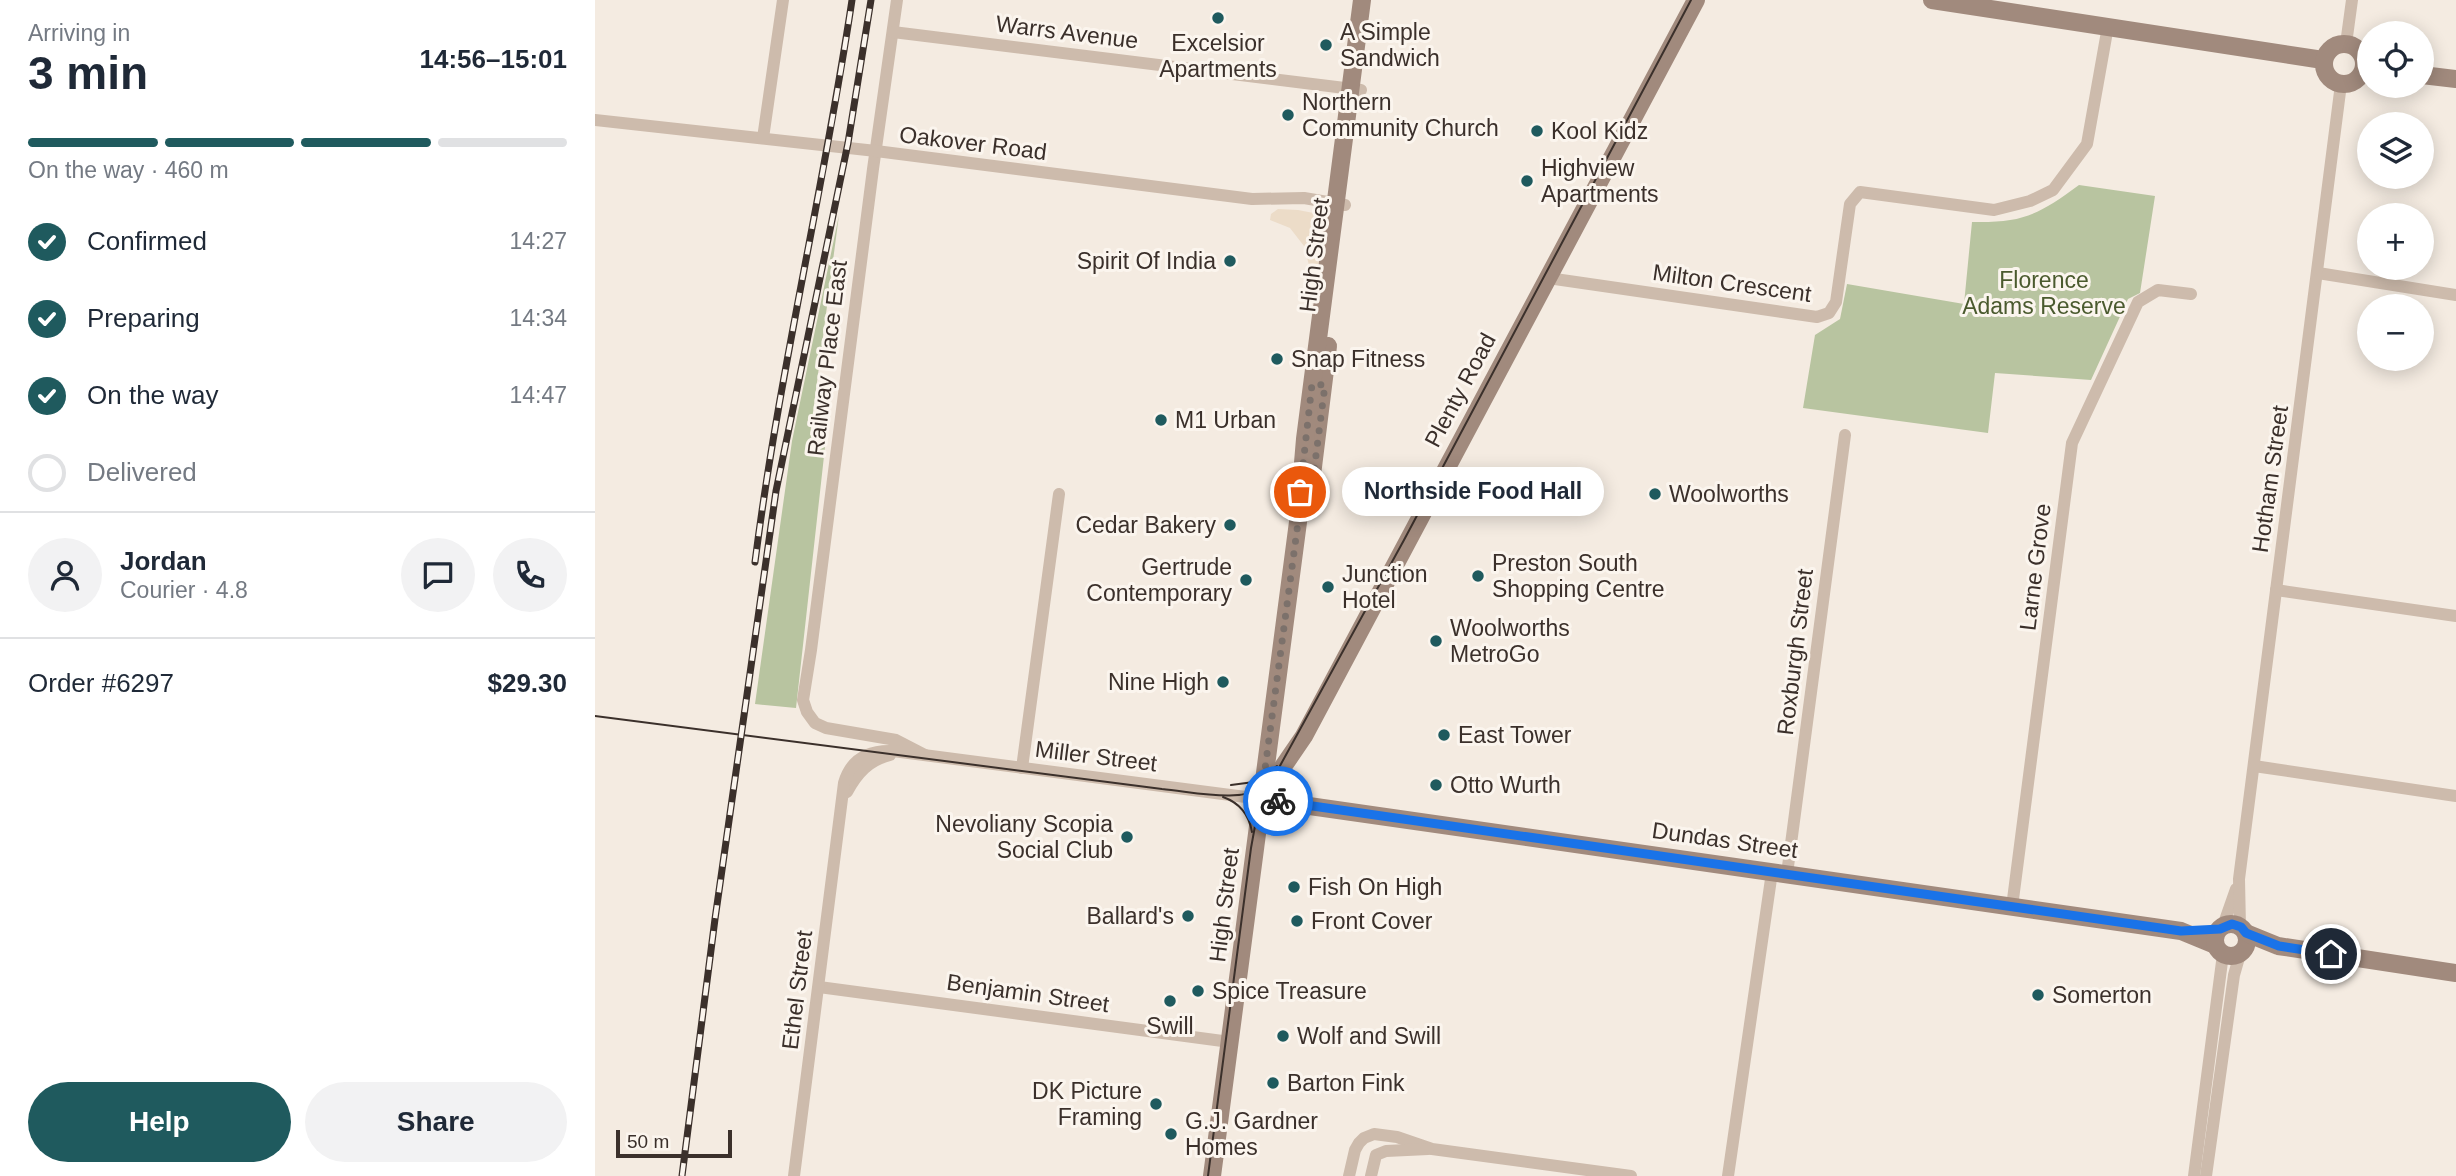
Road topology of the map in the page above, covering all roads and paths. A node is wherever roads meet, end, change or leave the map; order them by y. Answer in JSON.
{"nodes":[{"id":1,"x":783,"y":0,"type":"edge"},
{"id":2,"x":897,"y":0,"type":"edge"},
{"id":3,"x":1362,"y":0,"type":"edge"},
{"id":4,"x":1373,"y":0,"type":"edge"},
{"id":5,"x":1696,"y":0,"type":"edge"},
{"id":6,"x":1932,"y":0,"type":"edge"},
{"id":7,"x":2352,"y":0,"type":"edge"},
{"id":8,"x":2108,"y":26,"type":"junction"},
{"id":9,"x":893,"y":32,"type":"junction"},
{"id":10,"x":2346,"y":44,"type":"junction"},
{"id":11,"x":2357,"y":49,"type":"edge"},
{"id":12,"x":2323,"y":60,"type":"junction"},
{"id":13,"x":2434,"y":76,"type":"edge"},
{"id":14,"x":2357,"y":79,"type":"edge"},
{"id":15,"x":2456,"y":79,"type":"edge"},
{"id":16,"x":2341,"y":84,"type":"junction"},
{"id":17,"x":1355,"y":89,"type":"junction"},
{"id":18,"x":595,"y":120,"type":"edge"},
{"id":19,"x":763,"y":138,"type":"junction"},
{"id":20,"x":876,"y":151,"type":"junction"},
{"id":21,"x":1340,"y":204,"type":"junction"},
{"id":22,"x":2318,"y":273,"type":"junction"},
{"id":23,"x":1548,"y":278,"type":"junction"},
{"id":24,"x":2191,"y":294,"type":"dead end"},
{"id":25,"x":2456,"y":295,"type":"edge"},
{"id":26,"x":1845,"y":435,"type":"dead end"},
{"id":27,"x":1059,"y":494,"type":"dead end"},
{"id":28,"x":2276,"y":590,"type":"junction"},
{"id":29,"x":2456,"y":616,"type":"edge"},
{"id":30,"x":812,"y":720,"type":"joint"},
{"id":31,"x":911,"y":753,"type":"junction"},
{"id":32,"x":865,"y":755,"type":"joint"},
{"id":33,"x":925,"y":755,"type":"junction"},
{"id":34,"x":883,"y":756,"type":"joint"},
{"id":35,"x":2253,"y":766,"type":"junction"},
{"id":36,"x":1022,"y":768,"type":"junction"},
{"id":37,"x":2456,"y":796,"type":"edge"},
{"id":38,"x":1261,"y":799,"type":"junction"},
{"id":39,"x":841,"y":809,"type":"junction"},
{"id":40,"x":1779,"y":873,"type":"junction"},
{"id":41,"x":2012,"y":907,"type":"junction"},
{"id":42,"x":2231,"y":940,"type":"junction"},
{"id":43,"x":2456,"y":973,"type":"edge"},
{"id":44,"x":819,"y":987,"type":"junction"},
{"id":45,"x":1230,"y":1042,"type":"junction"},
{"id":46,"x":1432,"y":1149,"type":"junction"},
{"id":47,"x":794,"y":1176,"type":"edge"},
{"id":48,"x":1212,"y":1176,"type":"edge"},
{"id":49,"x":1349,"y":1176,"type":"edge"},
{"id":50,"x":1371,"y":1176,"type":"edge"},
{"id":51,"x":1631,"y":1176,"type":"edge"},
{"id":52,"x":1728,"y":1176,"type":"edge"},
{"id":53,"x":2195,"y":1176,"type":"edge"},
{"id":54,"x":2206,"y":1176,"type":"edge"}],
"edges":[{"from":1,"to":19,"type":"street"},
{"from":2,"to":9,"type":"street","name":"Railway Place East"},
{"from":3,"to":17,"type":"main road","name":"High Street"},
{"from":4,"to":17,"type":"main road","name":"High Street"},
{"from":5,"to":23,"type":"main road","name":"Plenty Road"},
{"from":6,"to":8,"type":"main road"},
{"from":7,"to":10,"type":"street"},
{"from":8,"to":12,"type":"main road"},
{"from":8,"to":23,"type":"street","name":"Milton Crescent"},
{"from":9,"to":17,"type":"street","name":"Warrs Avenue"},
{"from":9,"to":20,"type":"street","name":"Railway Place East"},
{"from":10,"to":11,"type":"main road"},
{"from":10,"to":12,"type":"main road"},
{"from":12,"to":16,"type":"main road"},
{"from":13,"to":15,"type":"main road"},
{"from":14,"to":16,"type":"main road"},
{"from":16,"to":22,"type":"street","name":"Hotham Street"},
{"from":17,"to":21,"type":"main road","name":"High Street"},
{"from":18,"to":19,"type":"street","name":"Oakover Road"},
{"from":19,"to":20,"type":"street","name":"Oakover Road"},
{"from":20,"to":21,"type":"street","name":"Oakover Road"},
{"from":20,"to":30,"type":"street","name":"Railway Place East"},
{"from":21,"to":38,"type":"main road","name":"High Street"},
{"from":22,"to":25,"type":"street"},
{"from":22,"to":28,"type":"street","name":"Hotham Street"},
{"from":23,"to":38,"type":"main road","name":"Plenty Road"},
{"from":24,"to":41,"type":"street","name":"Larne Grove"},
{"from":26,"to":40,"type":"street","name":"Roxburgh Street"},
{"from":27,"to":36,"type":"street"},
{"from":28,"to":29,"type":"street"},
{"from":28,"to":35,"type":"street","name":"Hotham Street"},
{"from":30,"to":33,"type":"street","name":"Miller Street"},
{"from":31,"to":32,"type":"street","name":"Miller Street"},
{"from":31,"to":33,"type":"street","name":"Miller Street"},
{"from":31,"to":34,"type":"street","name":"Miller Street"},
{"from":32,"to":39,"type":"street","name":"Ethel Street"},
{"from":33,"to":36,"type":"street","name":"Miller Street"},
{"from":34,"to":39,"type":"street","name":"Ethel Street"},
{"from":35,"to":37,"type":"street"},
{"from":35,"to":42,"type":"street","name":"Hotham Street"},
{"from":36,"to":38,"type":"street","name":"Miller Street"},
{"from":38,"to":40,"type":"main road","name":"Dundas Street"},
{"from":38,"to":45,"type":"main road","name":"High Street"},
{"from":39,"to":44,"type":"street","name":"Ethel Street"},
{"from":40,"to":41,"type":"main road","name":"Dundas Street"},
{"from":40,"to":52,"type":"street","name":"Roxburgh Street"},
{"from":41,"to":42,"type":"main road","name":"Dundas Street"},
{"from":42,"to":43,"type":"main road","name":"Dundas Street"},
{"from":42,"to":53,"type":"street"},
{"from":42,"to":54,"type":"street"},
{"from":44,"to":45,"type":"street","name":"Benjamin Street"},
{"from":44,"to":47,"type":"street","name":"Ethel Street"},
{"from":45,"to":48,"type":"main road","name":"High Street"},
{"from":46,"to":49,"type":"street"},
{"from":46,"to":50,"type":"street"},
{"from":46,"to":51,"type":"street"}]}
